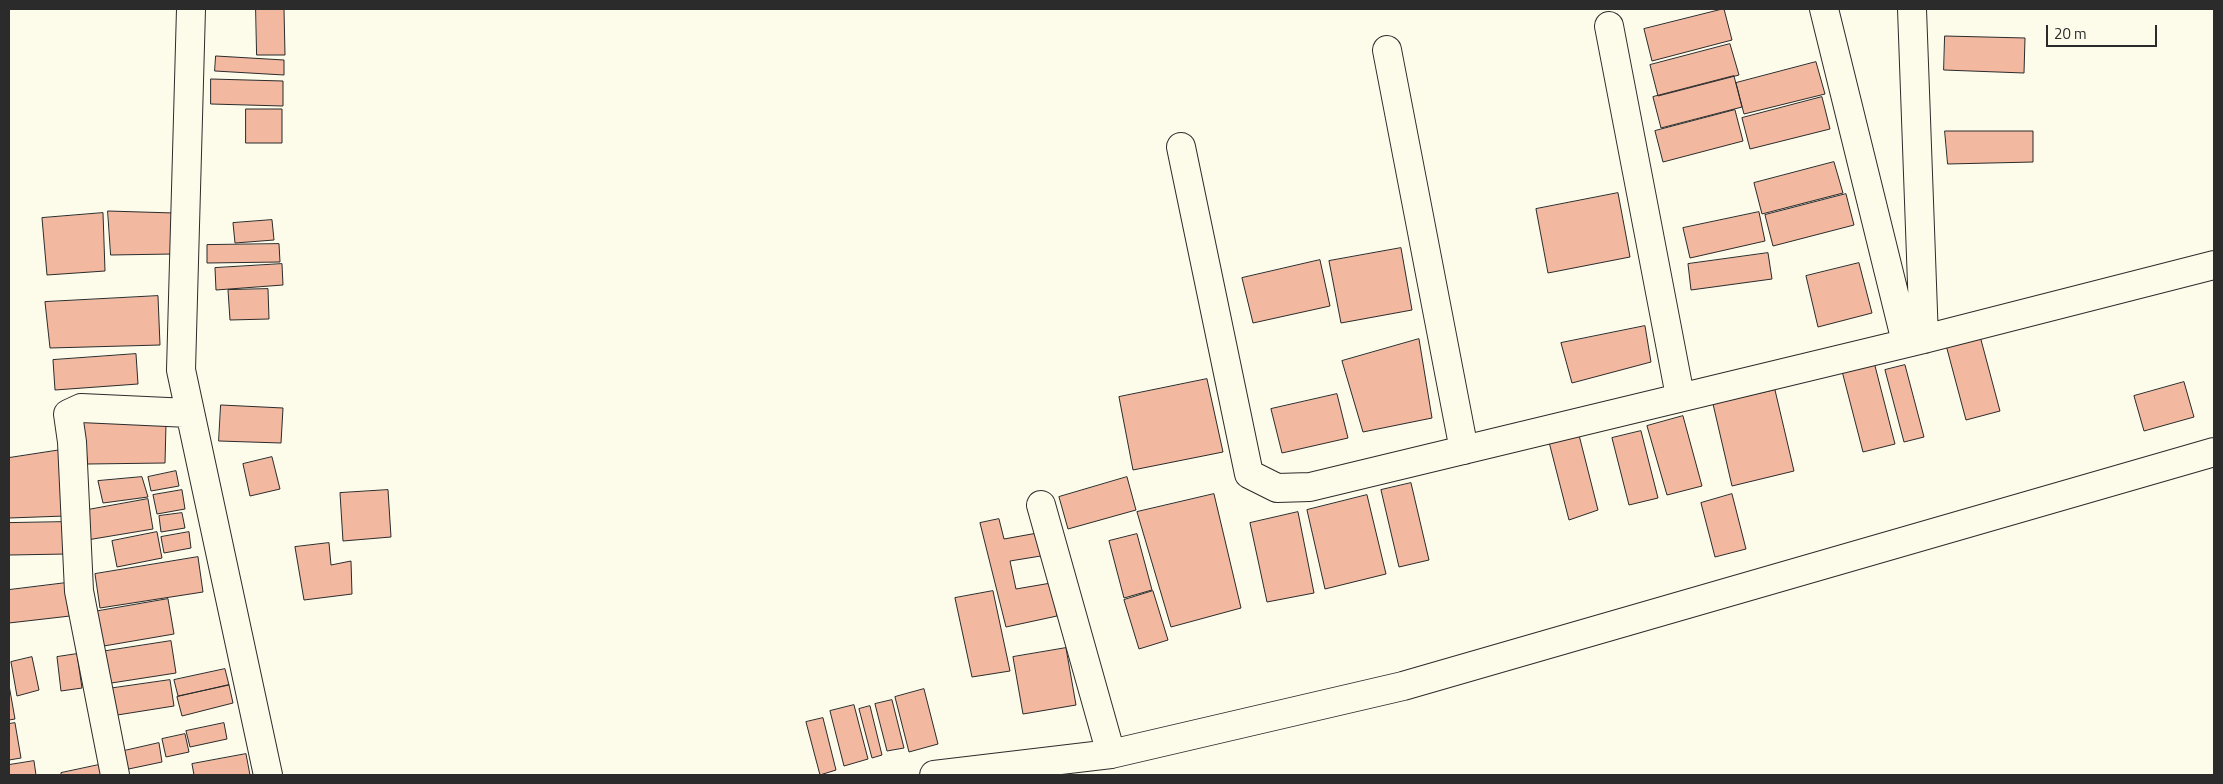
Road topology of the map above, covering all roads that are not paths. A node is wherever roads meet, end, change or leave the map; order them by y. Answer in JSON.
{"nodes":[{"id":1,"x":191,"y":9,"type":"edge"},
{"id":2,"x":1824,"y":9,"type":"edge"},
{"id":3,"x":1912,"y":9,"type":"edge"},
{"id":4,"x":1609,"y":26,"type":"dead end"},
{"id":5,"x":1387,"y":50,"type":"dead end"},
{"id":6,"x":1181,"y":147,"type":"dead end"},
{"id":7,"x":2214,"y":265,"type":"edge"},
{"id":8,"x":1915,"y":340,"type":"junction"},
{"id":9,"x":1680,"y":396,"type":"junction"},
{"id":10,"x":189,"y":413,"type":"junction"},
{"id":11,"x":1464,"y":450,"type":"junction"},
{"id":12,"x":2214,"y":452,"type":"edge"},
{"id":13,"x":1041,"y":505,"type":"dead end"},
{"id":14,"x":1111,"y":754,"type":"junction"},
{"id":15,"x":115,"y":775,"type":"edge"},
{"id":16,"x":268,"y":775,"type":"edge"},
{"id":17,"x":934,"y":775,"type":"edge"}],
"edges":[{"from":1,"to":10,"type":"street"},
{"from":2,"to":8,"type":"street"},
{"from":3,"to":8,"type":"street"},
{"from":4,"to":9,"type":"street"},
{"from":5,"to":11,"type":"street"},
{"from":6,"to":11,"type":"street"},
{"from":7,"to":8,"type":"street"},
{"from":8,"to":9,"type":"street"},
{"from":9,"to":11,"type":"street"},
{"from":10,"to":15,"type":"street"},
{"from":10,"to":16,"type":"street"},
{"from":12,"to":14,"type":"street"},
{"from":13,"to":14,"type":"street"},
{"from":14,"to":17,"type":"street"}]}
